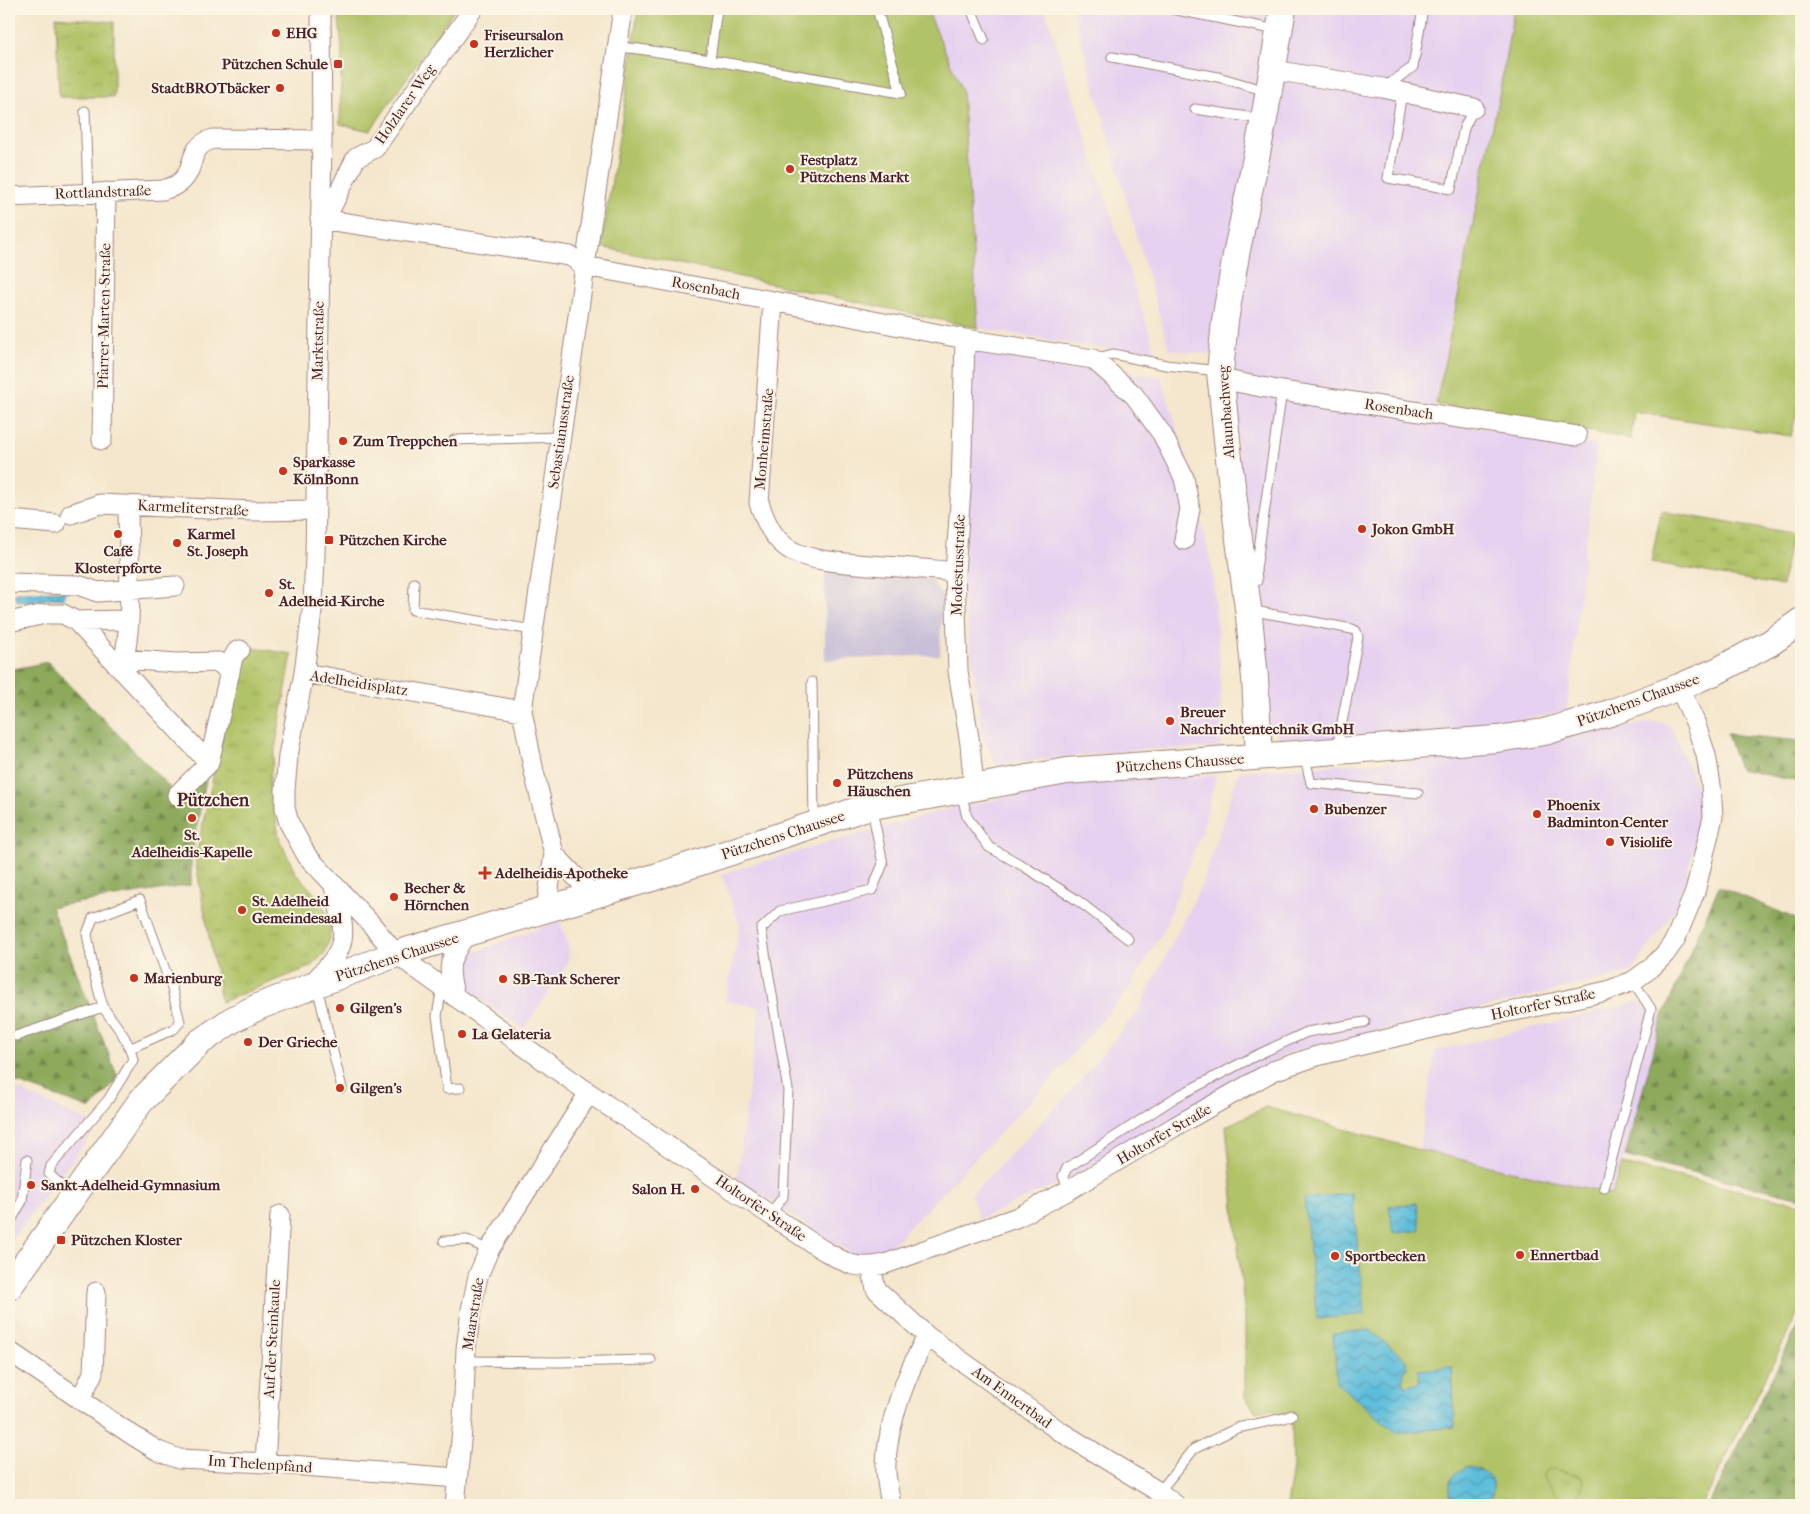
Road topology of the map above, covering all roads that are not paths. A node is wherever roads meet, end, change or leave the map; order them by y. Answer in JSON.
{"nodes":[{"id":1,"x":321,"y":9,"type":"edge"},
{"id":2,"x":473,"y":9,"type":"edge"},
{"id":3,"x":623,"y":9,"type":"edge"},
{"id":4,"x":717,"y":9,"type":"edge"},
{"id":5,"x":877,"y":9,"type":"edge"},
{"id":6,"x":971,"y":9,"type":"edge"},
{"id":7,"x":1172,"y":9,"type":"edge"},
{"id":8,"x":1422,"y":9,"type":"edge"},
{"id":9,"x":1282,"y":20,"type":"edge"},
{"id":10,"x":984,"y":40,"type":"dead end"},
{"id":11,"x":618,"y":47,"type":"junction"},
{"id":12,"x":1112,"y":57,"type":"dead end"},
{"id":13,"x":710,"y":60,"type":"junction"},
{"id":14,"x":1270,"y":81,"type":"junction"},
{"id":15,"x":1383,"y":88,"type":"junction"},
{"id":16,"x":1402,"y":92,"type":"junction"},
{"id":17,"x":1474,"y":108,"type":"joint"},
{"id":18,"x":1195,"y":109,"type":"dead end"},
{"id":19,"x":86,"y":111,"type":"dead end"},
{"id":20,"x":1264,"y":119,"type":"junction"},
{"id":21,"x":322,"y":140,"type":"junction"},
{"id":22,"x":97,"y":192,"type":"junction"},
{"id":23,"x":9,"y":197,"type":"edge"},
{"id":24,"x":320,"y":219,"type":"junction"},
{"id":25,"x":584,"y":266,"type":"junction"},
{"id":26,"x":773,"y":301,"type":"junction"},
{"id":27,"x":965,"y":340,"type":"junction"},
{"id":28,"x":1093,"y":360,"type":"junction"},
{"id":29,"x":1221,"y":376,"type":"junction"},
{"id":30,"x":1282,"y":391,"type":"junction"},
{"id":31,"x":1577,"y":436,"type":"dead end"},
{"id":32,"x":560,"y":437,"type":"junction"},
{"id":33,"x":102,"y":440,"type":"dead end"},
{"id":34,"x":454,"y":440,"type":"dead end"},
{"id":35,"x":128,"y":505,"type":"junction"},
{"id":36,"x":316,"y":510,"type":"junction"},
{"id":37,"x":9,"y":520,"type":"edge"},
{"id":38,"x":1184,"y":540,"type":"dead end"},
{"id":39,"x":955,"y":572,"type":"junction"},
{"id":40,"x":414,"y":583,"type":"dead end"},
{"id":41,"x":9,"y":584,"type":"edge"},
{"id":42,"x":175,"y":586,"type":"dead end"},
{"id":43,"x":131,"y":590,"type":"junction"},
{"id":44,"x":1257,"y":607,"type":"junction"},
{"id":45,"x":76,"y":620,"type":"junction"},
{"id":46,"x":128,"y":620,"type":"junction"},
{"id":47,"x":1801,"y":621,"type":"edge"},
{"id":48,"x":9,"y":622,"type":"edge"},
{"id":49,"x":533,"y":630,"type":"junction"},
{"id":50,"x":123,"y":664,"type":"junction"},
{"id":51,"x":304,"y":673,"type":"junction"},
{"id":52,"x":812,"y":682,"type":"dead end"},
{"id":53,"x":1679,"y":687,"type":"junction"},
{"id":54,"x":522,"y":711,"type":"junction"},
{"id":55,"x":1337,"y":752,"type":"junction"},
{"id":56,"x":1304,"y":754,"type":"junction"},
{"id":57,"x":1259,"y":756,"type":"junction"},
{"id":58,"x":209,"y":763,"type":"junction"},
{"id":59,"x":967,"y":790,"type":"junction"},
{"id":60,"x":1418,"y":793,"type":"dead end"},
{"id":61,"x":177,"y":795,"type":"dead end"},
{"id":62,"x":872,"y":806,"type":"junction"},
{"id":63,"x":814,"y":824,"type":"junction"},
{"id":64,"x":554,"y":854,"type":"junction"},
{"id":65,"x":334,"y":885,"type":"junction"},
{"id":66,"x":593,"y":895,"type":"junction"},
{"id":67,"x":546,"y":909,"type":"junction"},
{"id":68,"x":468,"y":933,"type":"junction"},
{"id":69,"x":1128,"y":939,"type":"dead end"},
{"id":70,"x":396,"y":954,"type":"junction"},
{"id":71,"x":1633,"y":981,"type":"junction"},
{"id":72,"x":312,"y":986,"type":"junction"},
{"id":73,"x":448,"y":992,"type":"junction"},
{"id":74,"x":103,"y":1007,"type":"junction"},
{"id":75,"x":1364,"y":1022,"type":"dead end"},
{"id":76,"x":16,"y":1036,"type":"dead end"},
{"id":77,"x":131,"y":1048,"type":"junction"},
{"id":78,"x":342,"y":1088,"type":"dead end"},
{"id":79,"x":460,"y":1088,"type":"dead end"},
{"id":80,"x":589,"y":1093,"type":"junction"},
{"id":81,"x":26,"y":1160,"type":"dead end"},
{"id":82,"x":1604,"y":1188,"type":"dead end"},
{"id":83,"x":1069,"y":1190,"type":"junction"},
{"id":84,"x":73,"y":1195,"type":"junction"},
{"id":85,"x":770,"y":1214,"type":"junction"},
{"id":86,"x":280,"y":1215,"type":"dead end"},
{"id":87,"x":9,"y":1224,"type":"edge"},
{"id":88,"x":444,"y":1241,"type":"dead end"},
{"id":89,"x":489,"y":1250,"type":"junction"},
{"id":90,"x":871,"y":1268,"type":"junction"},
{"id":91,"x":9,"y":1286,"type":"edge"},
{"id":92,"x":96,"y":1292,"type":"dead end"},
{"id":93,"x":927,"y":1336,"type":"junction"},
{"id":94,"x":9,"y":1351,"type":"edge"},
{"id":95,"x":651,"y":1360,"type":"dead end"},
{"id":96,"x":466,"y":1362,"type":"junction"},
{"id":97,"x":80,"y":1400,"type":"junction"},
{"id":98,"x":1292,"y":1415,"type":"dead end"},
{"id":99,"x":265,"y":1463,"type":"junction"},
{"id":100,"x":457,"y":1478,"type":"junction"},
{"id":101,"x":1159,"y":1492,"type":"junction"},
{"id":102,"x":455,"y":1505,"type":"edge"},
{"id":103,"x":891,"y":1505,"type":"edge"},
{"id":104,"x":1176,"y":1505,"type":"edge"}],
"edges":[{"from":1,"to":21,"type":"street","name":"Marktstraße"},
{"from":2,"to":24,"type":"street","name":"Holzlarer Weg"},
{"from":3,"to":11,"type":"street","name":"Sebastianusstraße"},
{"from":4,"to":13,"type":"lane"},
{"from":5,"to":13,"type":"lane"},
{"from":6,"to":10,"type":"lane"},
{"from":7,"to":9,"type":"lane"},
{"from":8,"to":15,"type":"lane"},
{"from":9,"to":14,"type":"street","name":"Alaunbachweg"},
{"from":11,"to":13,"type":"lane"},
{"from":11,"to":25,"type":"street","name":"Sebastianusstraße"},
{"from":12,"to":14,"type":"lane"},
{"from":14,"to":15,"type":"street"},
{"from":14,"to":20,"type":"street","name":"Alaunbachweg"},
{"from":15,"to":16,"type":"street"},
{"from":16,"to":17,"type":"street"},
{"from":16,"to":17,"type":"lane"},
{"from":18,"to":20,"type":"lane"},
{"from":19,"to":22,"type":"lane"},
{"from":20,"to":29,"type":"street","name":"Alaunbachweg"},
{"from":21,"to":22,"type":"street","name":"Rottlandstraße"},
{"from":21,"to":24,"type":"street","name":"Marktstraße"},
{"from":22,"to":23,"type":"street","name":"Rottlandstraße"},
{"from":22,"to":33,"type":"street","name":"Pfarrer-Marten-Straße"},
{"from":24,"to":25,"type":"street","name":"Rosenbach"},
{"from":24,"to":36,"type":"street","name":"Marktstraße"},
{"from":25,"to":26,"type":"street","name":"Rosenbach"},
{"from":25,"to":32,"type":"street","name":"Sebastianusstraße"},
{"from":26,"to":27,"type":"street","name":"Rosenbach"},
{"from":26,"to":39,"type":"street","name":"Monheimstraße"},
{"from":27,"to":28,"type":"street","name":"Rosenbach"},
{"from":27,"to":39,"type":"street","name":"Modestusstraße"},
{"from":28,"to":29,"type":"lane","name":"Rosenbach"},
{"from":28,"to":38,"type":"street"},
{"from":29,"to":30,"type":"street","name":"Rosenbach"},
{"from":29,"to":44,"type":"street","name":"Alaunbachweg"},
{"from":30,"to":31,"type":"street","name":"Rosenbach"},
{"from":30,"to":44,"type":"lane"},
{"from":32,"to":34,"type":"lane"},
{"from":32,"to":49,"type":"street","name":"Sebastianusstraße"},
{"from":35,"to":36,"type":"street","name":"Karmeliterstraße"},
{"from":35,"to":37,"type":"street","name":"Karmeliterstraße"},
{"from":35,"to":43,"type":"street"},
{"from":36,"to":51,"type":"street","name":"Marktstraße"},
{"from":39,"to":59,"type":"street","name":"Modestusstraße"},
{"from":40,"to":49,"type":"lane"},
{"from":41,"to":43,"type":"street"},
{"from":42,"to":43,"type":"street"},
{"from":43,"to":46,"type":"street"},
{"from":44,"to":55,"type":"lane"},
{"from":44,"to":57,"type":"street","name":"Alaunbachweg"},
{"from":45,"to":46,"type":"street"},
{"from":45,"to":48,"type":"street"},
{"from":45,"to":50,"type":"street"},
{"from":46,"to":50,"type":"street"},
{"from":47,"to":53,"type":"street","name":"Pützchens Chaussee"},
{"from":49,"to":54,"type":"street","name":"Sebastianusstraße"},
{"from":50,"to":58,"type":"street"},
{"from":50,"to":58,"type":"street"},
{"from":51,"to":54,"type":"street","name":"Adelheidisplatz"},
{"from":51,"to":65,"type":"street","name":"Adelheidisplatz"},
{"from":52,"to":63,"type":"lane"},
{"from":53,"to":55,"type":"street","name":"Pützchens Chaussee"},
{"from":53,"to":71,"type":"street","name":"Holtorfer Straße"},
{"from":54,"to":64,"type":"street","name":"Sebastianusstraße"},
{"from":55,"to":56,"type":"street","name":"Pützchens Chaussee"},
{"from":56,"to":57,"type":"street","name":"Pützchens Chaussee"},
{"from":56,"to":60,"type":"lane"},
{"from":57,"to":59,"type":"street","name":"Pützchens Chaussee"},
{"from":58,"to":61,"type":"street"},
{"from":59,"to":62,"type":"street","name":"Pützchens Chaussee"},
{"from":59,"to":69,"type":"lane"},
{"from":62,"to":63,"type":"street","name":"Pützchens Chaussee"},
{"from":62,"to":85,"type":"lane"},
{"from":63,"to":66,"type":"street","name":"Pützchens Chaussee"},
{"from":64,"to":66,"type":"street","name":"Sebastianusstraße"},
{"from":64,"to":67,"type":"street","name":"Sebastianusstraße"},
{"from":65,"to":70,"type":"street","name":"Adelheidisplatz"},
{"from":65,"to":72,"type":"street","name":"Adelheidisplatz"},
{"from":66,"to":67,"type":"street","name":"Pützchens Chaussee"},
{"from":67,"to":68,"type":"street","name":"Pützchens Chaussee"},
{"from":68,"to":70,"type":"street","name":"Pützchens Chaussee"},
{"from":68,"to":73,"type":"street"},
{"from":70,"to":72,"type":"street","name":"Pützchens Chaussee"},
{"from":70,"to":73,"type":"street","name":"Holtorfer Straße"},
{"from":71,"to":82,"type":"lane"},
{"from":71,"to":83,"type":"street","name":"Holtorfer Straße"},
{"from":72,"to":78,"type":"lane"},
{"from":72,"to":84,"type":"street","name":"Pützchens Chaussee"},
{"from":73,"to":79,"type":"lane"},
{"from":73,"to":80,"type":"street","name":"Holtorfer Straße"},
{"from":74,"to":76,"type":"lane"},
{"from":74,"to":77,"type":"lane"},
{"from":74,"to":77,"type":"lane"},
{"from":75,"to":83,"type":"lane"},
{"from":77,"to":84,"type":"lane"},
{"from":80,"to":85,"type":"street","name":"Holtorfer Straße"},
{"from":80,"to":89,"type":"street","name":"Maarstraße"},
{"from":81,"to":87,"type":"lane"},
{"from":83,"to":90,"type":"street","name":"Holtorfer Straße"},
{"from":84,"to":91,"type":"street","name":"Pützchens Chaussee"},
{"from":85,"to":90,"type":"street","name":"Holtorfer Straße"},
{"from":86,"to":99,"type":"street","name":"Auf der Steinkaule"},
{"from":88,"to":89,"type":"lane"},
{"from":89,"to":96,"type":"street","name":"Maarstraße"},
{"from":90,"to":93,"type":"street","name":"Am Ennertbad"},
{"from":92,"to":97,"type":"street"},
{"from":93,"to":101,"type":"street","name":"Am Ennertbad"},
{"from":93,"to":103,"type":"street"},
{"from":94,"to":97,"type":"street","name":"Im Thelenpfand"},
{"from":95,"to":96,"type":"lane"},
{"from":96,"to":100,"type":"street","name":"Maarstraße"},
{"from":97,"to":99,"type":"street","name":"Im Thelenpfand"},
{"from":98,"to":101,"type":"lane"},
{"from":99,"to":100,"type":"street","name":"Im Thelenpfand"},
{"from":100,"to":102,"type":"street","name":"Maarstraße"},
{"from":101,"to":104,"type":"street","name":"Am Ennertbad"}]}
